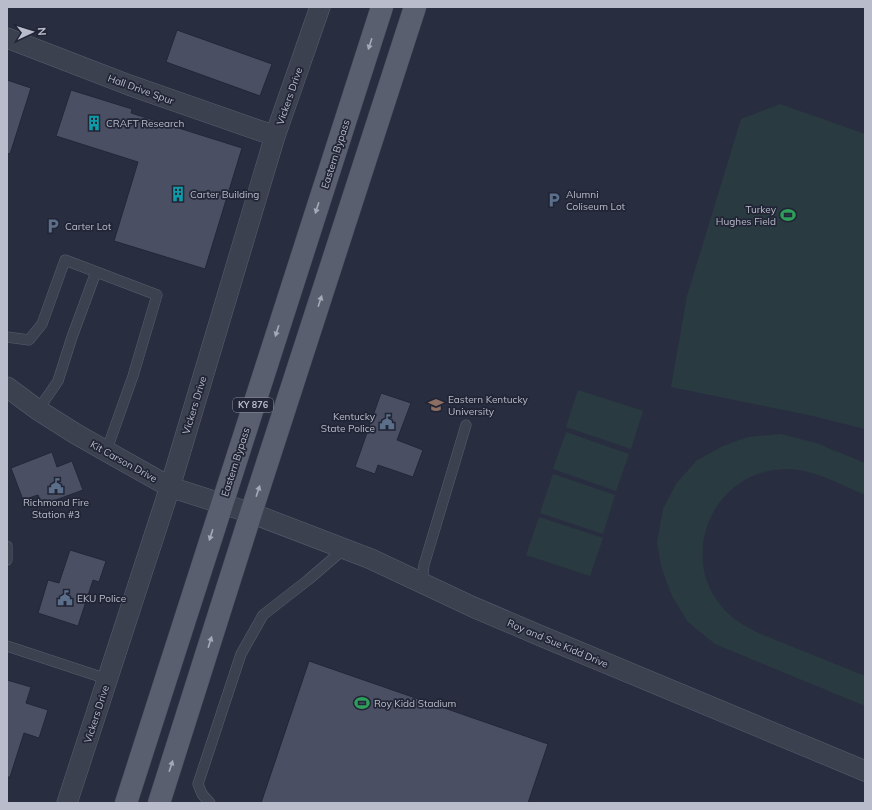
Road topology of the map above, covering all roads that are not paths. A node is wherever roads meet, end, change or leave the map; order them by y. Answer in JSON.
{"nodes":[{"id":1,"x":320,"y":7,"type":"edge"},
{"id":2,"x":382,"y":7,"type":"edge"},
{"id":3,"x":415,"y":7,"type":"edge"},
{"id":4,"x":7,"y":38,"type":"edge"},
{"id":5,"x":275,"y":136,"type":"junction"},
{"id":6,"x":96,"y":272,"type":"junction"},
{"id":7,"x":7,"y":337,"type":"edge"},
{"id":8,"x":7,"y":387,"type":"edge"},
{"id":9,"x":38,"y":410,"type":"junction"},
{"id":10,"x":466,"y":425,"type":"dead end"},
{"id":11,"x":106,"y":452,"type":"junction"},
{"id":12,"x":170,"y":487,"type":"junction"},
{"id":13,"x":222,"y":503,"type":"junction"},
{"id":14,"x":252,"y":513,"type":"junction"},
{"id":15,"x":7,"y":546,"type":"edge"},
{"id":16,"x":344,"y":549,"type":"junction"},
{"id":17,"x":7,"y":560,"type":"edge"},
{"id":18,"x":422,"y":582,"type":"junction"},
{"id":19,"x":7,"y":646,"type":"edge"},
{"id":20,"x":107,"y":679,"type":"junction"},
{"id":21,"x":865,"y":771,"type":"edge"},
{"id":22,"x":67,"y":803,"type":"edge"},
{"id":23,"x":126,"y":803,"type":"edge"},
{"id":24,"x":159,"y":803,"type":"edge"},
{"id":25,"x":210,"y":803,"type":"edge"}],
"edges":[{"from":1,"to":5,"type":"street","name":"Vickers Drive"},
{"from":2,"to":13,"type":"main road","name":"Eastern Bypass","number":"KY 876","one_way":true},
{"from":14,"to":3,"type":"main road","number":"KY 876","one_way":true},
{"from":4,"to":5,"type":"street","name":"Hall Drive Spur"},
{"from":5,"to":12,"type":"street","name":"Vickers Drive"},
{"from":6,"to":7,"type":"lane"},
{"from":6,"to":9,"type":"lane"},
{"from":6,"to":11,"type":"lane"},
{"from":8,"to":9,"type":"street","name":"Kit Carson Drive"},
{"from":9,"to":11,"type":"street","name":"Kit Carson Drive"},
{"from":10,"to":18,"type":"lane"},
{"from":11,"to":12,"type":"street","name":"Kit Carson Drive"},
{"from":12,"to":13,"type":"street","name":"Kit Carson Drive"},
{"from":12,"to":20,"type":"street","name":"Vickers Drive"},
{"from":13,"to":14,"type":"street","name":"Kit Carson Drive"},
{"from":13,"to":23,"type":"main road","name":"Eastern Bypass","number":"KY 876","one_way":true},
{"from":14,"to":16,"type":"street","name":"Roy and Sue Kidd Drive"},
{"from":24,"to":14,"type":"main road","number":"KY 876","one_way":true},
{"from":15,"to":17,"type":"lane"},
{"from":16,"to":18,"type":"street","name":"Roy and Sue Kidd Drive"},
{"from":16,"to":25,"type":"lane"},
{"from":18,"to":21,"type":"street","name":"Roy and Sue Kidd Drive"},
{"from":19,"to":20,"type":"lane"},
{"from":20,"to":22,"type":"street","name":"Vickers Drive"}]}
